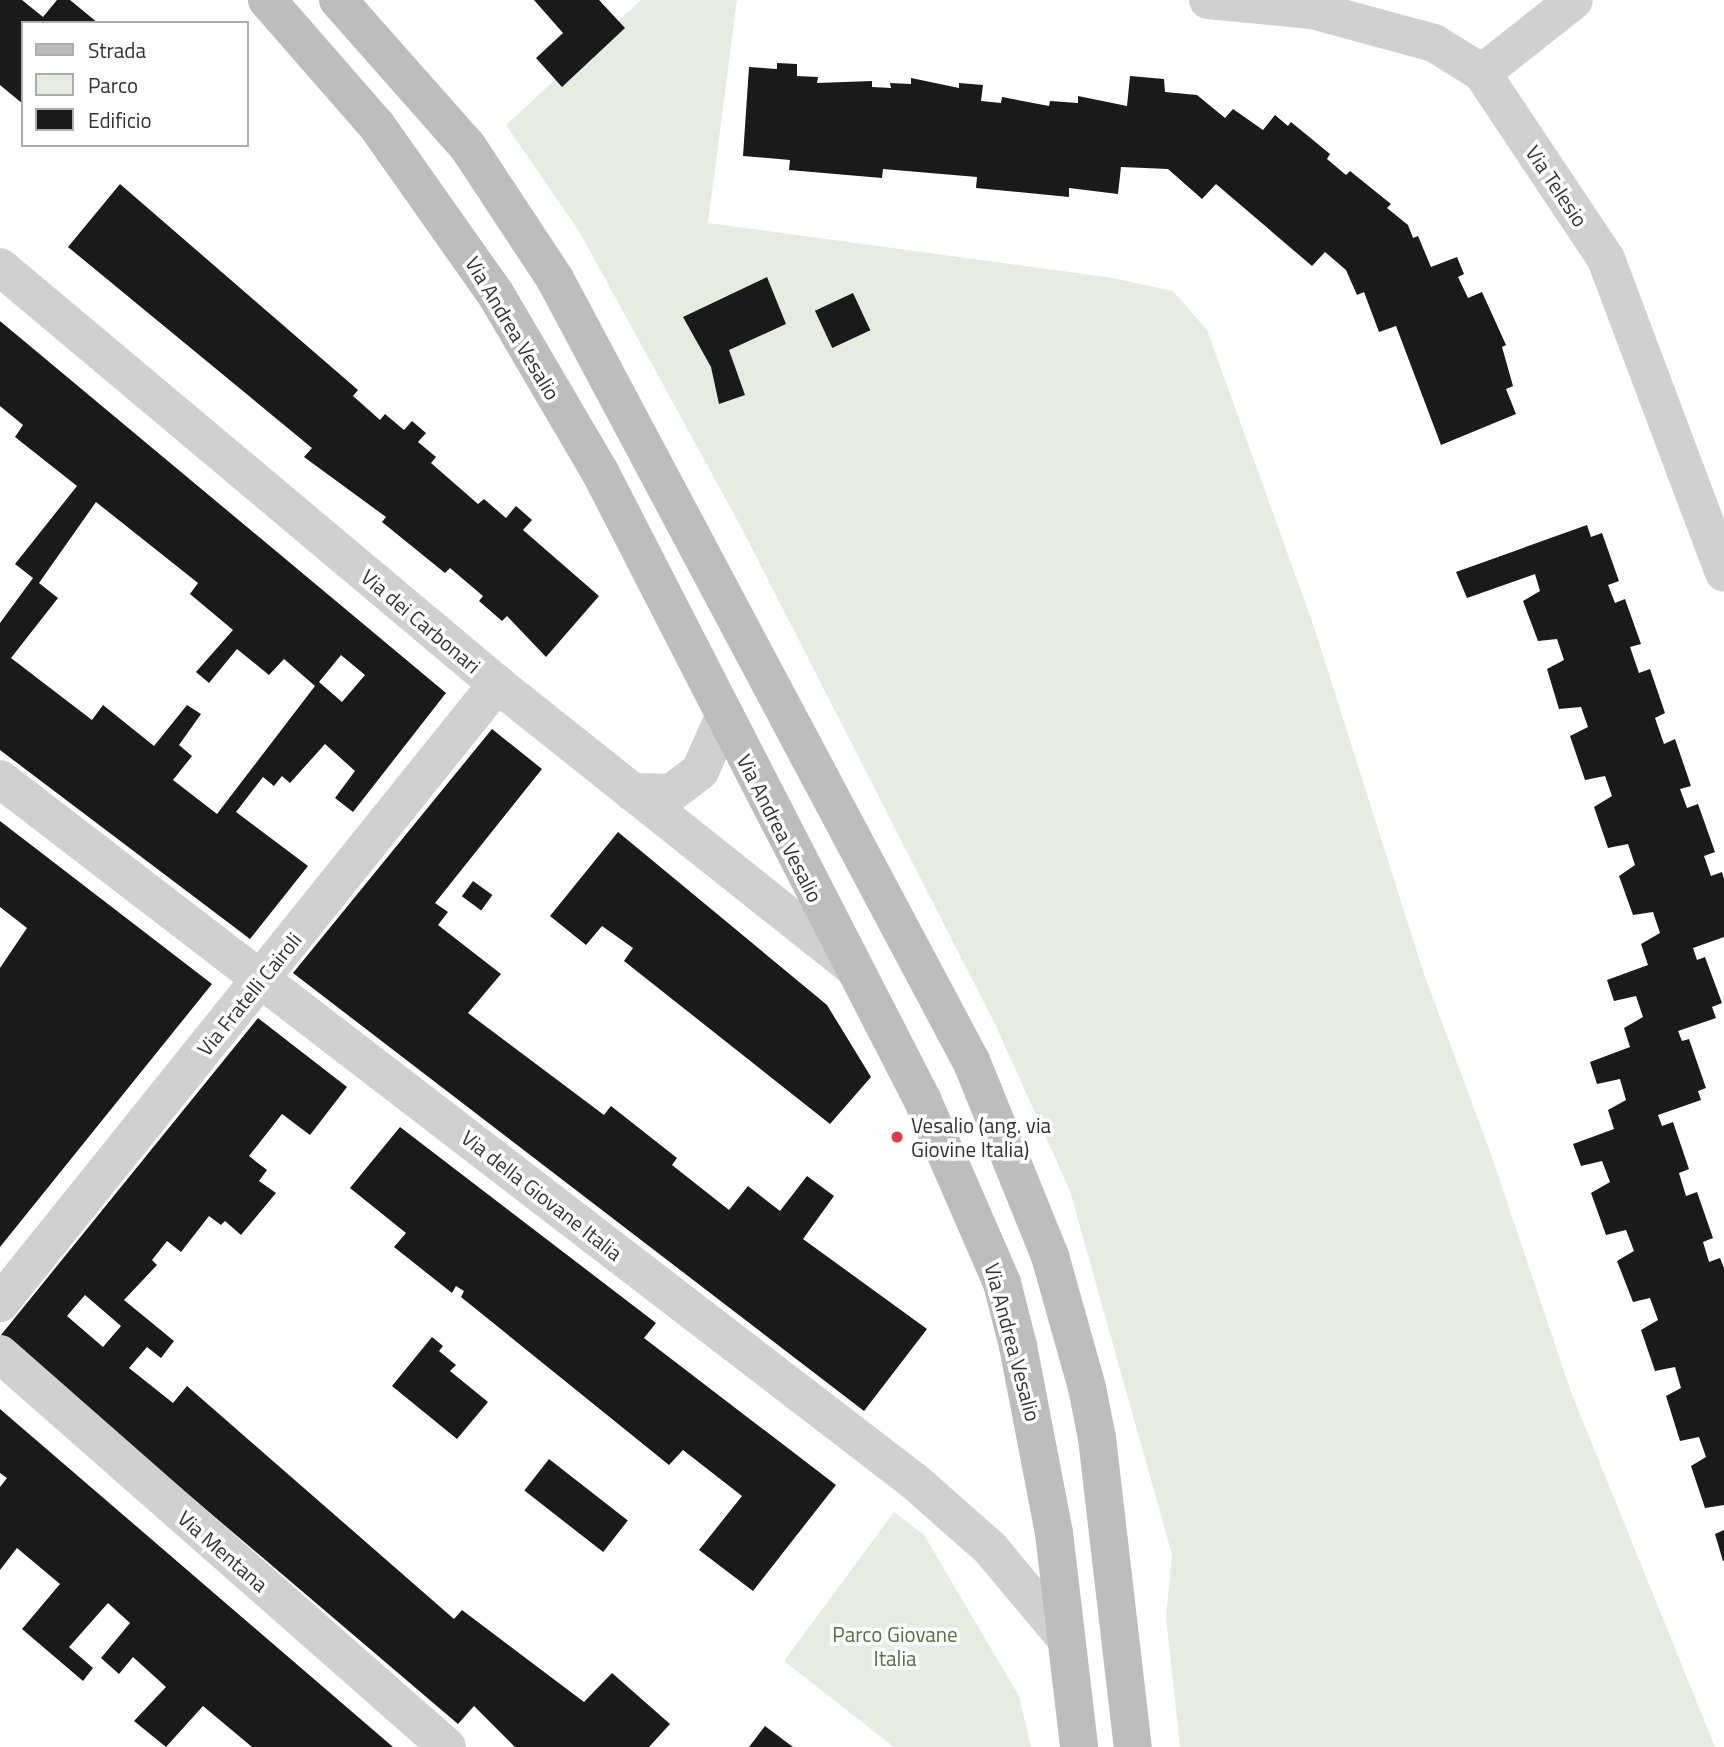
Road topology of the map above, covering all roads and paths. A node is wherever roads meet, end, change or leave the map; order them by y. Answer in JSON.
{"nodes":[{"id":1,"x":267,"y":0,"type":"edge"},
{"id":2,"x":338,"y":0,"type":"edge"},
{"id":3,"x":1208,"y":0,"type":"edge"},
{"id":4,"x":1574,"y":0,"type":"edge"},
{"id":5,"x":1482,"y":73,"type":"junction"},
{"id":6,"x":0,"y":267,"type":"edge"},
{"id":7,"x":1724,"y":573,"type":"edge"},
{"id":8,"x":497,"y":684,"type":"junction"},
{"id":9,"x":724,"y":717,"type":"junction"},
{"id":10,"x":0,"y":779,"type":"edge"},
{"id":11,"x":632,"y":792,"type":"junction"},
{"id":12,"x":850,"y":965,"type":"junction"},
{"id":13,"x":262,"y":978,"type":"junction"},
{"id":14,"x":0,"y":1303,"type":"edge"},
{"id":15,"x":0,"y":1354,"type":"edge"},
{"id":16,"x":1062,"y":1634,"type":"junction"},
{"id":17,"x":447,"y":1747,"type":"edge"},
{"id":18,"x":1079,"y":1747,"type":"edge"},
{"id":19,"x":1133,"y":1747,"type":"edge"}],
"edges":[{"from":1,"to":9,"type":"main road","name":"Via Andrea Vesalio"},
{"from":2,"to":19,"type":"main road"},
{"from":3,"to":5,"type":"street","name":"Via Telesio"},
{"from":4,"to":5,"type":"street"},
{"from":5,"to":7,"type":"street","name":"Via Telesio"},
{"from":6,"to":8,"type":"street","name":"Via dei Carbonari"},
{"from":8,"to":11,"type":"street","name":"Via dei Carbonari"},
{"from":8,"to":13,"type":"street","name":"Via Fratelli Cairoli"},
{"from":9,"to":11,"type":"street"},
{"from":9,"to":12,"type":"main road","name":"Via Andrea Vesalio"},
{"from":10,"to":13,"type":"street","name":"Via della Giovane Italia"},
{"from":11,"to":12,"type":"street","name":"Via dei Carbonari"},
{"from":12,"to":16,"type":"main road","name":"Via Andrea Vesalio"},
{"from":13,"to":14,"type":"street","name":"Via Fratelli Cairoli"},
{"from":13,"to":16,"type":"street","name":"Via della Giovane Italia"},
{"from":15,"to":17,"type":"street","name":"Via Mentana"},
{"from":16,"to":18,"type":"main road","name":"Via Andrea Vesalio"}]}
